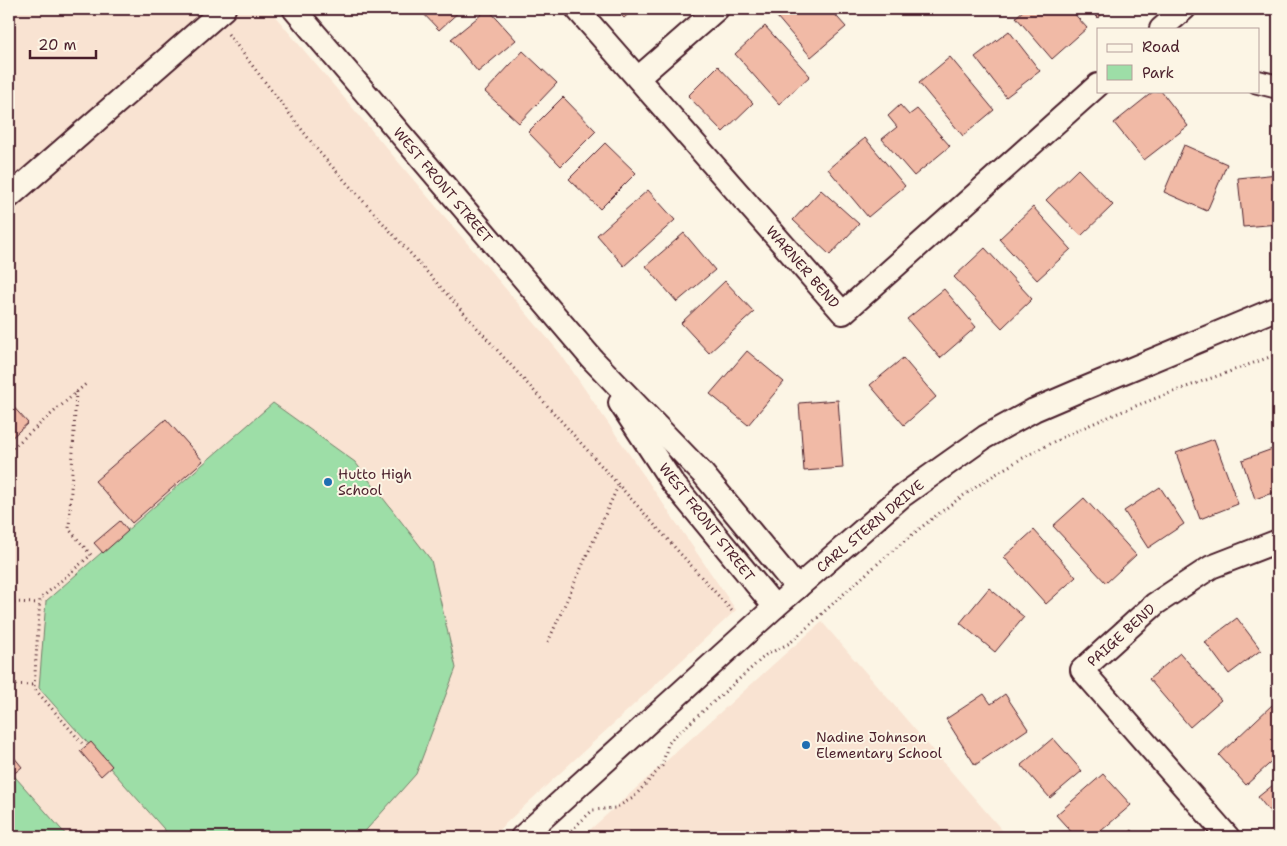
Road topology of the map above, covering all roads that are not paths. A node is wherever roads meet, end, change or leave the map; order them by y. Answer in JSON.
{"nodes":[{"id":1,"x":294,"y":9,"type":"edge"},
{"id":2,"x":577,"y":9,"type":"edge"},
{"id":3,"x":717,"y":9,"type":"edge"},
{"id":4,"x":219,"y":13,"type":"edge"},
{"id":5,"x":638,"y":78,"type":"junction"},
{"id":6,"x":1260,"y":82,"type":"edge"},
{"id":7,"x":1097,"y":86,"type":"edge"},
{"id":8,"x":1278,"y":87,"type":"edge"},
{"id":9,"x":9,"y":197,"type":"edge"},
{"id":10,"x":1278,"y":308,"type":"edge"},
{"id":11,"x":593,"y":360,"type":"junction"},
{"id":12,"x":1278,"y":541,"type":"edge"},
{"id":13,"x":797,"y":588,"type":"junction"},
{"id":14,"x":775,"y":607,"type":"junction"},
{"id":15,"x":522,"y":837,"type":"edge"},
{"id":16,"x":1228,"y":837,"type":"edge"}],
"edges":[{"from":1,"to":11,"type":"street","name":"WEST FRONT STREET"},
{"from":2,"to":5,"type":"street","name":"WARNER BEND"},
{"from":3,"to":5,"type":"street"},
{"from":4,"to":9,"type":"street"},
{"from":5,"to":7,"type":"street","name":"WARNER BEND"},
{"from":6,"to":8,"type":"street"},
{"from":10,"to":13,"type":"street","name":"CARL STERN DRIVE"},
{"from":11,"to":13,"type":"street","name":"WEST FRONT STREET"},
{"from":11,"to":14,"type":"street","name":"WEST FRONT STREET"},
{"from":12,"to":16,"type":"street","name":"PAIGE BEND"},
{"from":13,"to":14,"type":"street","name":"CARL STERN DRIVE"},
{"from":14,"to":15,"type":"street","name":"CARL STERN DRIVE"}]}
